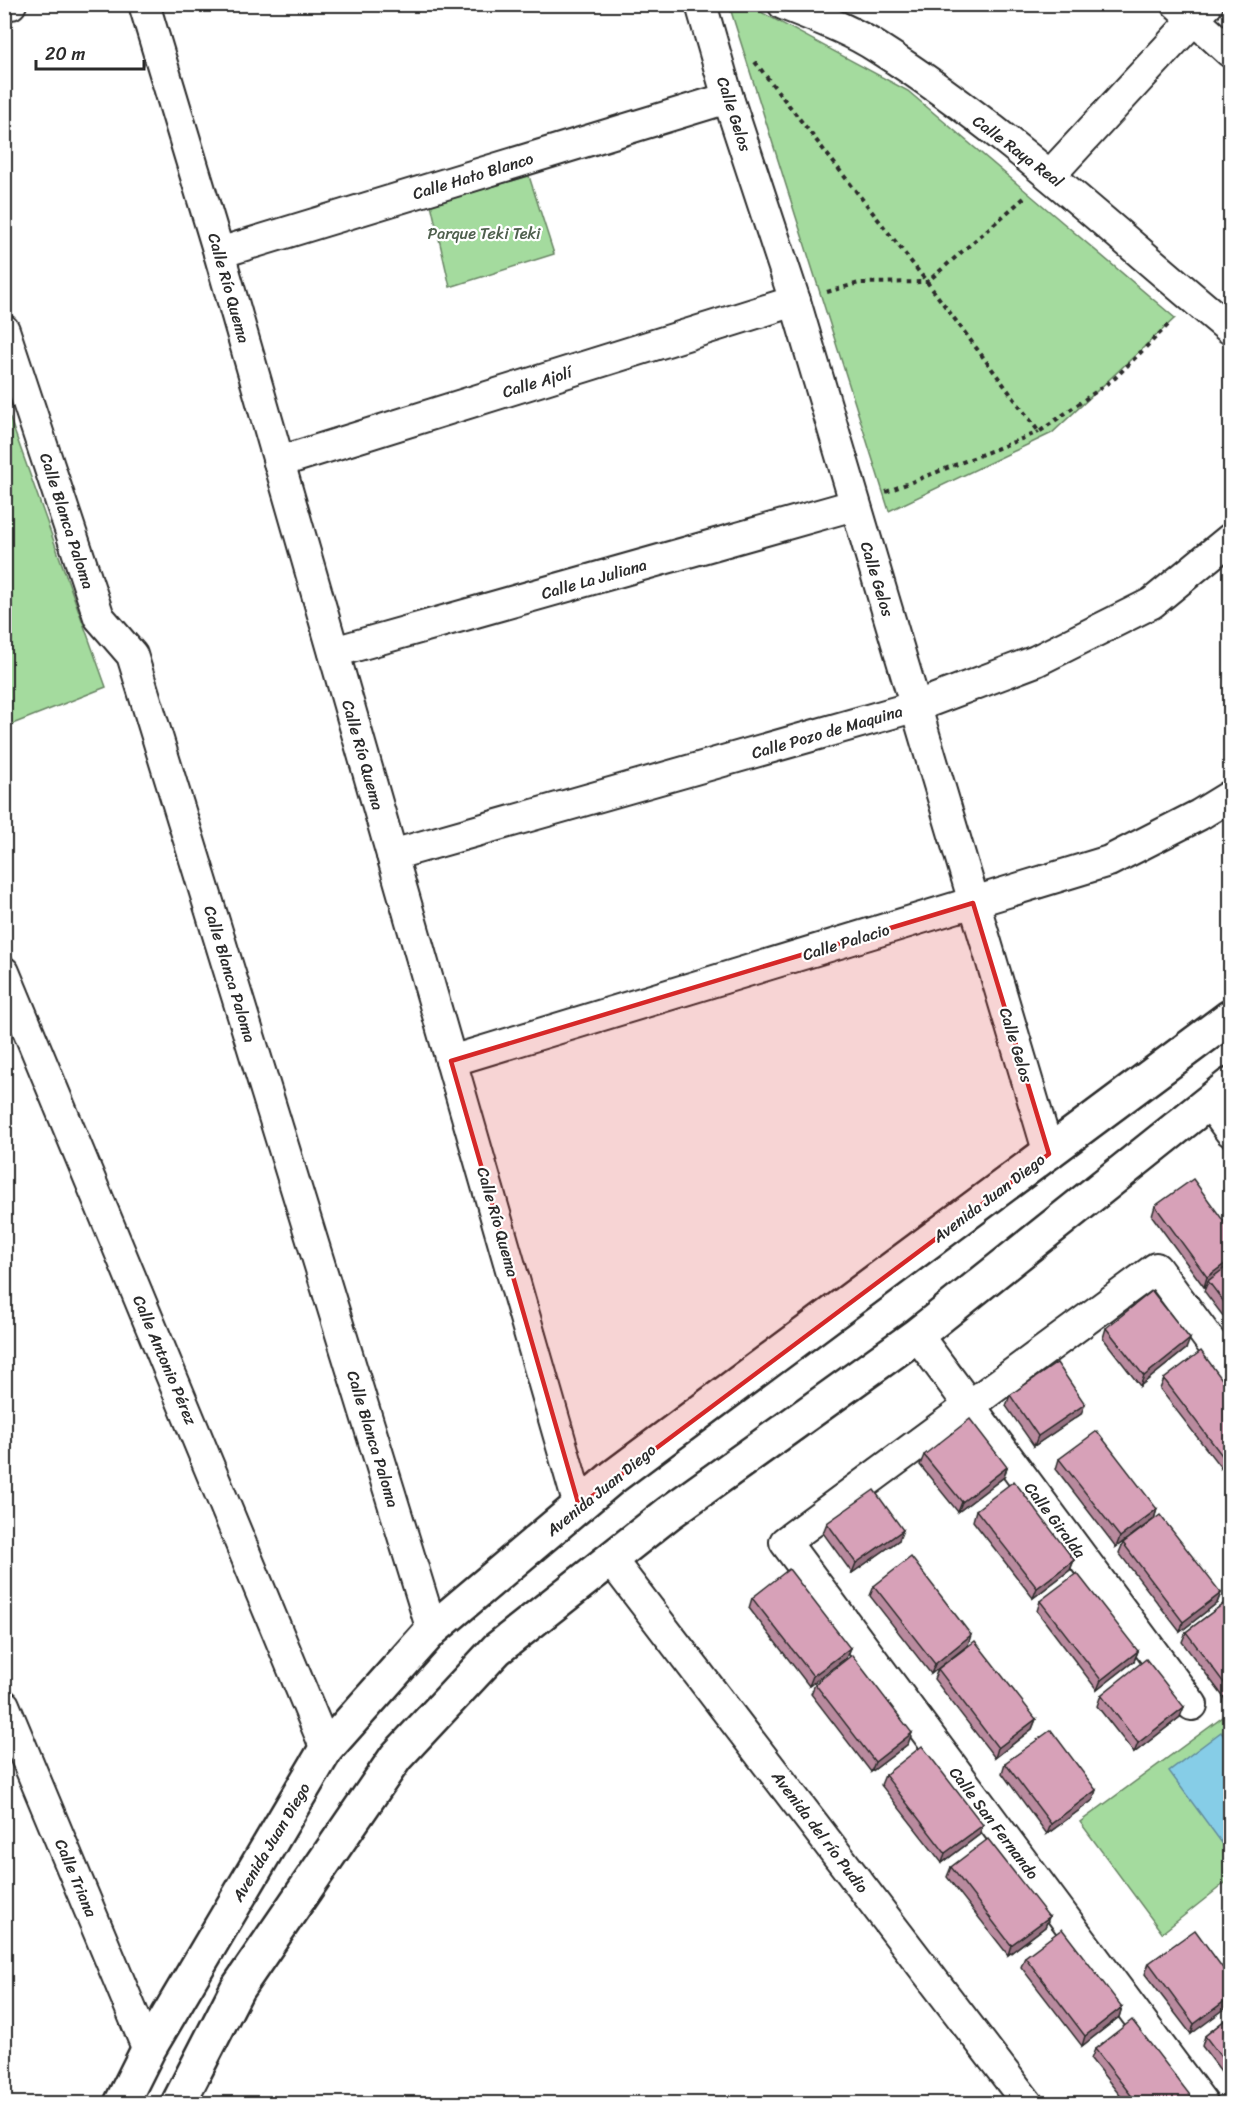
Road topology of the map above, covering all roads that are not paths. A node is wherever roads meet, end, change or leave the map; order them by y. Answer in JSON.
{"nodes":[{"id":1,"x":11,"y":4,"type":"edge"},
{"id":2,"x":144,"y":4,"type":"edge"},
{"id":3,"x":701,"y":4,"type":"edge"},
{"id":4,"x":783,"y":4,"type":"edge"},
{"id":5,"x":4,"y":5,"type":"edge"},
{"id":6,"x":1193,"y":10,"type":"edge"},
{"id":7,"x":1230,"y":51,"type":"edge"},
{"id":8,"x":728,"y":98,"type":"junction"},
{"id":9,"x":1051,"y":174,"type":"junction"},
{"id":10,"x":219,"y":253,"type":"junction"},
{"id":11,"x":795,"y":302,"type":"junction"},
{"id":12,"x":1230,"y":329,"type":"edge"},
{"id":13,"x":4,"y":330,"type":"edge"},
{"id":14,"x":279,"y":462,"type":"junction"},
{"id":15,"x":854,"y":505,"type":"junction"},
{"id":16,"x":1230,"y":539,"type":"edge"},
{"id":17,"x":334,"y":652,"type":"junction"},
{"id":18,"x":917,"y":706,"type":"junction"},
{"id":19,"x":1230,"y":796,"type":"edge"},
{"id":20,"x":392,"y":855,"type":"junction"},
{"id":21,"x":974,"y":903,"type":"junction"},
{"id":22,"x":4,"y":972,"type":"edge"},
{"id":23,"x":1230,"y":1017,"type":"edge"},
{"id":24,"x":451,"y":1061,"type":"junction"},
{"id":25,"x":1220,"y":1094,"type":"edge"},
{"id":26,"x":1230,"y":1131,"type":"edge"},
{"id":27,"x":1049,"y":1154,"type":"junction"},
{"id":28,"x":917,"y":1335,"type":"junction"},
{"id":29,"x":1230,"y":1368,"type":"edge"},
{"id":30,"x":970,"y":1405,"type":"junction"},
{"id":31,"x":579,"y":1506,"type":"junction"},
{"id":32,"x":612,"y":1561,"type":"junction"},
{"id":33,"x":432,"y":1630,"type":"junction"},
{"id":34,"x":1192,"y":1705,"type":"dead end"},
{"id":35,"x":4,"y":1706,"type":"edge"},
{"id":36,"x":326,"y":1749,"type":"junction"},
{"id":37,"x":148,"y":2050,"type":"junction"},
{"id":38,"x":121,"y":2103,"type":"edge"},
{"id":39,"x":178,"y":2103,"type":"edge"},
{"id":40,"x":1028,"y":2103,"type":"edge"},
{"id":41,"x":1203,"y":2103,"type":"edge"}],
"edges":[{"from":1,"to":5,"type":"street"},
{"from":2,"to":10,"type":"street","name":"Calle Río Quema"},
{"from":3,"to":8,"type":"street","name":"Calle Gelos"},
{"from":4,"to":9,"type":"street","name":"Calle Raya Real"},
{"from":6,"to":7,"type":"street"},
{"from":6,"to":9,"type":"street"},
{"from":8,"to":10,"type":"street","name":"Calle Hato Blanco"},
{"from":8,"to":11,"type":"street","name":"Calle Gelos"},
{"from":9,"to":12,"type":"street","name":"Calle Raya Real"},
{"from":10,"to":14,"type":"street","name":"Calle Río Quema"},
{"from":11,"to":14,"type":"street","name":"Calle Ajolí"},
{"from":11,"to":15,"type":"street","name":"Calle Gelos"},
{"from":13,"to":33,"type":"street","name":"Calle Blanca Paloma"},
{"from":14,"to":17,"type":"street","name":"Calle Río Quema"},
{"from":15,"to":17,"type":"street","name":"Calle La Juliana"},
{"from":15,"to":18,"type":"street","name":"Calle Gelos"},
{"from":16,"to":18,"type":"street","name":"Calle Pozo de Maquina"},
{"from":17,"to":20,"type":"street","name":"Calle Río Quema"},
{"from":18,"to":20,"type":"street","name":"Calle Pozo de Maquina"},
{"from":18,"to":21,"type":"street","name":"Calle Gelos"},
{"from":19,"to":21,"type":"street","name":"Calle Palacio"},
{"from":20,"to":24,"type":"street","name":"Calle Río Quema"},
{"from":21,"to":24,"type":"street","name":"Calle Palacio"},
{"from":21,"to":27,"type":"street","name":"Calle Gelos"},
{"from":22,"to":36,"type":"street","name":"Calle Antonio Pérez"},
{"from":23,"to":27,"type":"street","name":"Avenida Juan Diego"},
{"from":24,"to":31,"type":"street","name":"Calle Río Quema"},
{"from":25,"to":26,"type":"street"},
{"from":25,"to":28,"type":"street"},
{"from":27,"to":31,"type":"street","name":"Avenida Juan Diego"},
{"from":28,"to":30,"type":"street","name":"Calle Giralda"},
{"from":28,"to":32,"type":"street"},
{"from":29,"to":30,"type":"street"},
{"from":30,"to":34,"type":"street","name":"Calle Giralda"},
{"from":30,"to":41,"type":"street","name":"Calle San Fernando"},
{"from":31,"to":33,"type":"street","name":"Avenida Juan Diego"},
{"from":32,"to":39,"type":"street"},
{"from":32,"to":40,"type":"street","name":"Avenida del río Pudio"},
{"from":33,"to":36,"type":"street","name":"Avenida Juan Diego"},
{"from":35,"to":37,"type":"street","name":"Calle Triana"},
{"from":36,"to":37,"type":"street","name":"Avenida Juan Diego"},
{"from":37,"to":38,"type":"street","name":"Avenida Juan Diego"}]}
